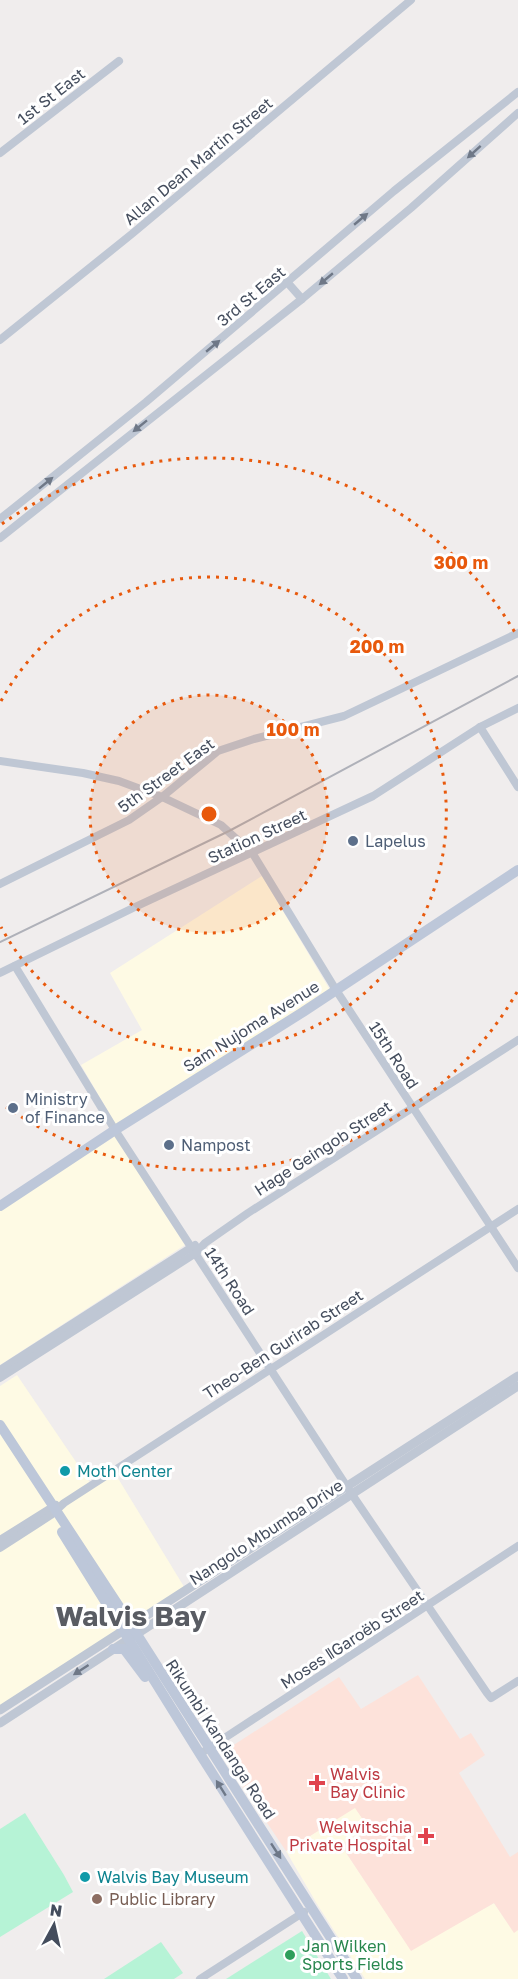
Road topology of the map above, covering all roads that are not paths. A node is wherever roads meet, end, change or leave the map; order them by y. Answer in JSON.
{"nodes":[{"id":1,"x":411,"y":0,"type":"edge"},
{"id":2,"x":119,"y":61,"type":"dead end"},
{"id":3,"x":518,"y":92,"type":"edge"},
{"id":4,"x":518,"y":113,"type":"edge"},
{"id":5,"x":0,"y":153,"type":"edge"},
{"id":6,"x":288,"y":282,"type":"junction"},
{"id":7,"x":302,"y":299,"type":"junction"},
{"id":8,"x":0,"y":339,"type":"edge"},
{"id":9,"x":194,"y":362,"type":"junction"},
{"id":10,"x":205,"y":374,"type":"junction"},
{"id":11,"x":146,"y":402,"type":"junction"},
{"id":12,"x":155,"y":414,"type":"junction"},
{"id":13,"x":0,"y":519,"type":"edge"},
{"id":14,"x":0,"y":538,"type":"edge"},
{"id":15,"x":518,"y":633,"type":"edge"},
{"id":16,"x":518,"y":708,"type":"edge"},
{"id":17,"x":480,"y":727,"type":"junction"},
{"id":18,"x":0,"y":761,"type":"edge"},
{"id":19,"x":518,"y":787,"type":"edge"},
{"id":20,"x":162,"y":797,"type":"junction"},
{"id":21,"x":253,"y":854,"type":"junction"},
{"id":22,"x":518,"y":870,"type":"edge"},
{"id":23,"x":0,"y":884,"type":"edge"},
{"id":24,"x":15,"y":966,"type":"junction"},
{"id":25,"x":0,"y":974,"type":"edge"},
{"id":26,"x":336,"y":990,"type":"junction"},
{"id":27,"x":518,"y":1040,"type":"edge"},
{"id":28,"x":412,"y":1107,"type":"junction"},
{"id":29,"x":115,"y":1130,"type":"junction"},
{"id":30,"x":0,"y":1206,"type":"edge"},
{"id":31,"x":518,"y":1209,"type":"edge"},
{"id":32,"x":491,"y":1227,"type":"junction"},
{"id":33,"x":193,"y":1250,"type":"junction"},
{"id":34,"x":518,"y":1268,"type":"edge"},
{"id":35,"x":270,"y":1369,"type":"junction"},
{"id":36,"x":0,"y":1370,"type":"edge"},
{"id":37,"x":518,"y":1376,"type":"edge"},
{"id":38,"x":0,"y":1378,"type":"edge"},
{"id":39,"x":518,"y":1386,"type":"edge"},
{"id":40,"x":0,"y":1425,"type":"edge"},
{"id":41,"x":0,"y":1436,"type":"edge"},
{"id":42,"x":349,"y":1490,"type":"junction"},
{"id":43,"x":54,"y":1509,"type":"junction"},
{"id":44,"x":0,"y":1540,"type":"edge"},
{"id":45,"x":518,"y":1546,"type":"edge"},
{"id":46,"x":0,"y":1548,"type":"edge"},
{"id":47,"x":428,"y":1606,"type":"junction"},
{"id":48,"x":130,"y":1632,"type":"junction"},
{"id":49,"x":114,"y":1649,"type":"junction"},
{"id":50,"x":518,"y":1681,"type":"edge"},
{"id":51,"x":156,"y":1683,"type":"junction"},
{"id":52,"x":0,"y":1710,"type":"edge"},
{"id":53,"x":0,"y":1723,"type":"edge"},
{"id":54,"x":205,"y":1751,"type":"junction"},
{"id":55,"x":312,"y":1908,"type":"junction"},
{"id":56,"x":301,"y":1914,"type":"junction"},
{"id":57,"x":200,"y":1979,"type":"edge"},
{"id":58,"x":343,"y":1979,"type":"edge"},
{"id":59,"x":357,"y":1979,"type":"edge"}],
"edges":[{"from":1,"to":8,"type":"street","name":"Allan Dean Martin Street"},
{"from":2,"to":5,"type":"street","name":"1st St East"},
{"from":6,"to":3,"type":"street","name":"3rd St East","one_way":true},
{"from":4,"to":7,"type":"street","name":"3rd St East","one_way":true},
{"from":6,"to":7,"type":"street"},
{"from":9,"to":6,"type":"street","name":"3rd St East","one_way":true},
{"from":7,"to":10,"type":"street","name":"3rd St East"},
{"from":9,"to":10,"type":"street"},
{"from":9,"to":11,"type":"street","name":"3rd St East"},
{"from":10,"to":12,"type":"street","name":"3rd St East"},
{"from":11,"to":12,"type":"street"},
{"from":13,"to":11,"type":"street","name":"3rd St East","one_way":true},
{"from":12,"to":14,"type":"street","name":"3rd St East","one_way":true},
{"from":15,"to":20,"type":"street","name":"5th Street East"},
{"from":16,"to":17,"type":"street","name":"Station Street"},
{"from":17,"to":19,"type":"street"},
{"from":17,"to":21,"type":"street","name":"Station Street"},
{"from":18,"to":20,"type":"street","name":"15th Road"},
{"from":20,"to":21,"type":"street","name":"15th Road"},
{"from":20,"to":23,"type":"street","name":"5th Street East"},
{"from":21,"to":24,"type":"street","name":"Station Street"},
{"from":21,"to":26,"type":"street","name":"15th Road"},
{"from":22,"to":26,"type":"main road","name":"Sam Nujoma Avenue"},
{"from":24,"to":25,"type":"street","name":"Station Street"},
{"from":24,"to":29,"type":"street","name":"14th Road"},
{"from":26,"to":28,"type":"street","name":"15th Road"},
{"from":26,"to":29,"type":"main road","name":"Sam Nujoma Avenue"},
{"from":27,"to":28,"type":"street","name":"Hage Geingob Street"},
{"from":28,"to":32,"type":"street","name":"15th Road"},
{"from":28,"to":33,"type":"street","name":"Hage Geingob Street"},
{"from":29,"to":30,"type":"main road","name":"Sam Nujoma Avenue"},
{"from":29,"to":33,"type":"street","name":"14th Road"},
{"from":31,"to":32,"type":"street","name":"Theo-Ben Gurirab Street"},
{"from":32,"to":34,"type":"street","name":"15th Road"},
{"from":32,"to":35,"type":"street","name":"Theo-Ben Gurirab Street"},
{"from":33,"to":35,"type":"street","name":"14th Road"},
{"from":33,"to":36,"type":"street","name":"Hage Geingob Street"},
{"from":33,"to":38,"type":"street","name":"Hage Geingob Street"},
{"from":35,"to":42,"type":"street","name":"14th Road"},
{"from":35,"to":43,"type":"street","name":"Theo-Ben Gurirab Street"},
{"from":37,"to":42,"type":"street","name":"Nangolo Mbumba Drive"},
{"from":39,"to":42,"type":"street","name":"Nangolo Mbumba Drive"},
{"from":40,"to":43,"type":"main road","name":"Rikumbi Kandanga Road"},
{"from":41,"to":43,"type":"main road","name":"Rikumbi Kandanga Road"},
{"from":42,"to":47,"type":"street","name":"14th Road"},
{"from":42,"to":48,"type":"street","name":"Nangolo Mbumba Drive"},
{"from":43,"to":44,"type":"street","name":"Theo-Ben Gurirab Street"},
{"from":43,"to":46,"type":"street","name":"Theo-Ben Gurirab Street"},
{"from":43,"to":48,"type":"main road","name":"Rikumbi Kandanga Road"},
{"from":45,"to":47,"type":"street","name":"Moses ǁGaroëb Street"},
{"from":47,"to":50,"type":"street","name":"14th Road"},
{"from":47,"to":54,"type":"street","name":"Moses ǁGaroëb Street"},
{"from":48,"to":49,"type":"street","name":"Nangolo Mbumba Drive"},
{"from":48,"to":51,"type":"main road","name":"Rikumbi Kandanga Road"},
{"from":48,"to":52,"type":"street","name":"Nangolo Mbumba Drive"},
{"from":48,"to":54,"type":"main road","name":"Rikumbi Kandanga Road"},
{"from":49,"to":51,"type":"main road"},
{"from":49,"to":53,"type":"street","name":"Nangolo Mbumba Drive","one_way":true},
{"from":51,"to":54,"type":"main road","name":"Rikumbi Kandanga Road"},
{"from":54,"to":55,"type":"main road","name":"Rikumbi Kandanga Road","one_way":true},
{"from":56,"to":54,"type":"main road","name":"Rikumbi Kandanga Road","one_way":true},
{"from":55,"to":56,"type":"street"},
{"from":55,"to":59,"type":"main road","name":"Rikumbi Kandanga Road"},
{"from":56,"to":57,"type":"street"},
{"from":56,"to":58,"type":"main road","name":"Rikumbi Kandanga Road"}]}
